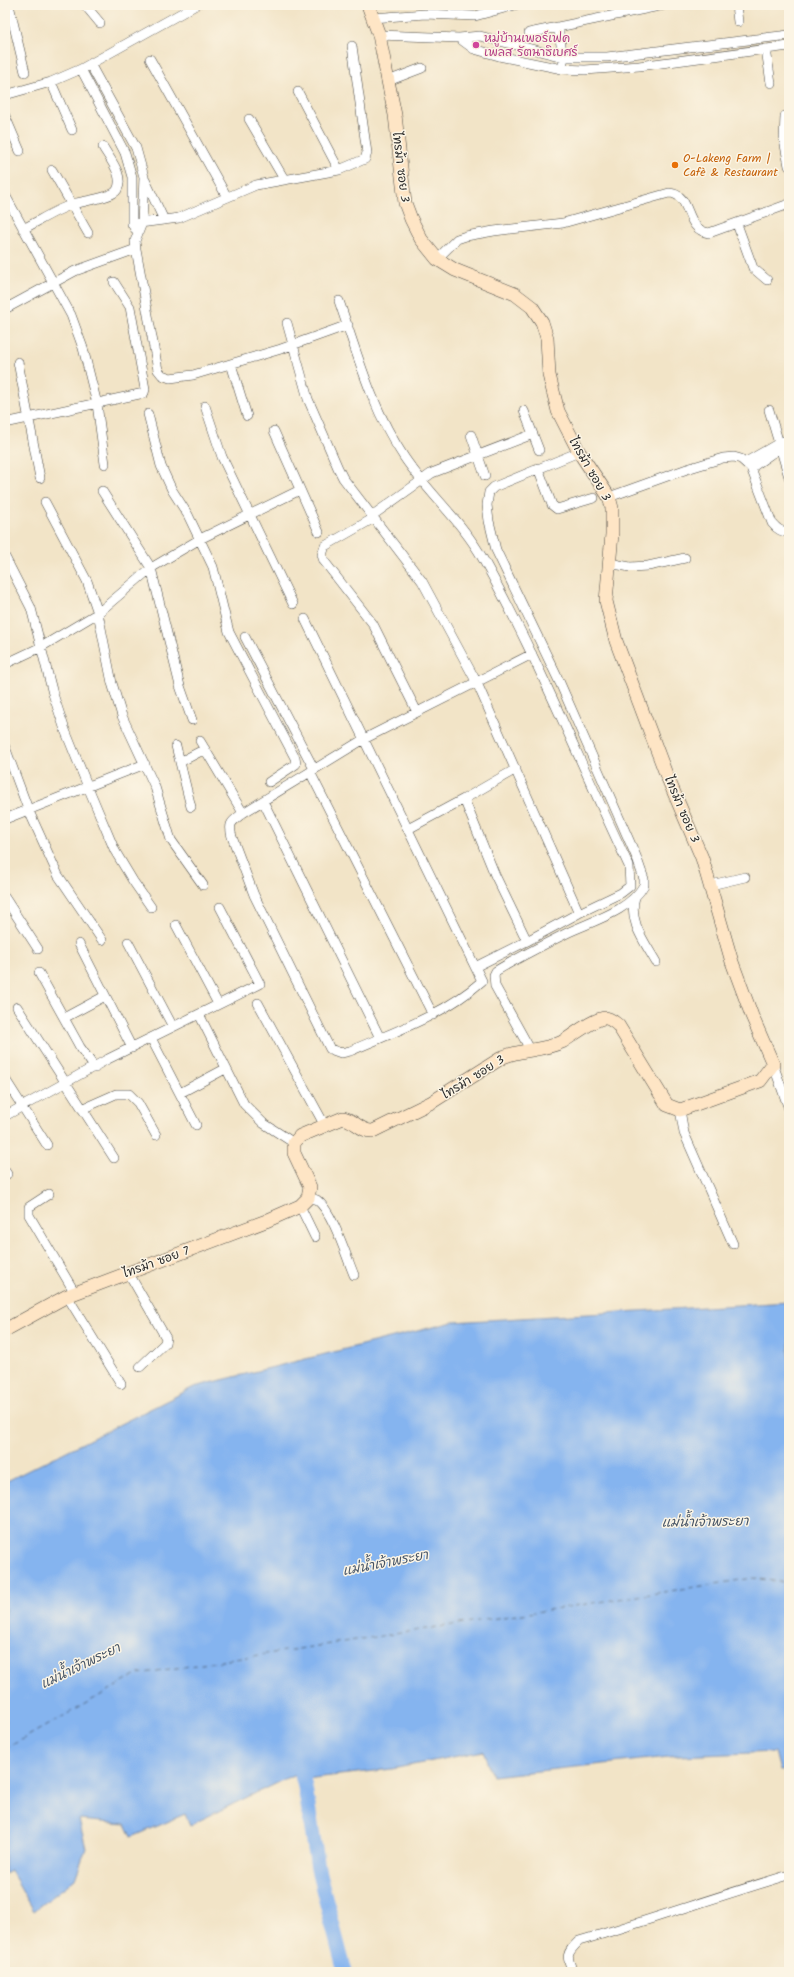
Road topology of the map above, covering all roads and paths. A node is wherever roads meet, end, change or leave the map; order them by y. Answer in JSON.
{"nodes":[{"id":1,"x":9,"y":5,"type":"edge"},
{"id":2,"x":85,"y":5,"type":"edge"},
{"id":3,"x":196,"y":5,"type":"edge"},
{"id":4,"x":368,"y":5,"type":"edge"},
{"id":5,"x":515,"y":5,"type":"edge"},
{"id":6,"x":664,"y":5,"type":"edge"},
{"id":7,"x":736,"y":5,"type":"edge"},
{"id":8,"x":373,"y":18,"type":"junction"},
{"id":9,"x":738,"y":22,"type":"dead end"},
{"id":10,"x":100,"y":23,"type":"dead end"},
{"id":11,"x":558,"y":27,"type":"junction"},
{"id":12,"x":529,"y":33,"type":"dead end"},
{"id":13,"x":379,"y":35,"type":"junction"},
{"id":14,"x":789,"y":35,"type":"edge"},
{"id":15,"x":460,"y":38,"type":"junction"},
{"id":16,"x":719,"y":44,"type":"junction"},
{"id":17,"x":352,"y":46,"type":"dead end"},
{"id":18,"x":789,"y":46,"type":"edge"},
{"id":19,"x":766,"y":49,"type":"junction"},
{"id":20,"x":721,"y":55,"type":"junction"},
{"id":21,"x":563,"y":57,"type":"junction"},
{"id":22,"x":150,"y":59,"type":"dead end"},
{"id":23,"x":90,"y":64,"type":"junction"},
{"id":24,"x":81,"y":68,"type":"junction"},
{"id":25,"x":422,"y":68,"type":"dead end"},
{"id":26,"x":562,"y":69,"type":"junction"},
{"id":27,"x":25,"y":72,"type":"dead end"},
{"id":28,"x":388,"y":80,"type":"junction"},
{"id":29,"x":51,"y":82,"type":"junction"},
{"id":30,"x":771,"y":83,"type":"dead end"},
{"id":31,"x":298,"y":92,"type":"dead end"},
{"id":32,"x":5,"y":95,"type":"edge"},
{"id":33,"x":5,"y":116,"type":"edge"},
{"id":34,"x":789,"y":116,"type":"edge"},
{"id":35,"x":250,"y":119,"type":"dead end"},
{"id":36,"x":72,"y":130,"type":"dead end"},
{"id":37,"x":103,"y":147,"type":"dead end"},
{"id":38,"x":20,"y":151,"type":"dead end"},
{"id":39,"x":788,"y":161,"type":"edge"},
{"id":40,"x":52,"y":170,"type":"dead end"},
{"id":41,"x":339,"y":170,"type":"junction"},
{"id":42,"x":144,"y":177,"type":"junction"},
{"id":43,"x":284,"y":179,"type":"junction"},
{"id":44,"x":5,"y":195,"type":"edge"},
{"id":45,"x":228,"y":197,"type":"junction"},
{"id":46,"x":73,"y":204,"type":"junction"},
{"id":47,"x":789,"y":204,"type":"edge"},
{"id":48,"x":164,"y":220,"type":"junction"},
{"id":49,"x":142,"y":223,"type":"junction"},
{"id":50,"x":132,"y":224,"type":"junction"},
{"id":51,"x":737,"y":224,"type":"junction"},
{"id":52,"x":23,"y":229,"type":"junction"},
{"id":53,"x":88,"y":233,"type":"dead end"},
{"id":54,"x":137,"y":234,"type":"junction"},
{"id":55,"x":136,"y":249,"type":"junction"},
{"id":56,"x":438,"y":259,"type":"junction"},
{"id":57,"x":767,"y":280,"type":"dead end"},
{"id":58,"x":114,"y":282,"type":"dead end"},
{"id":59,"x":52,"y":283,"type":"junction"},
{"id":60,"x":340,"y":301,"type":"dead end"},
{"id":61,"x":5,"y":309,"type":"edge"},
{"id":62,"x":287,"y":323,"type":"dead end"},
{"id":63,"x":348,"y":325,"type":"junction"},
{"id":64,"x":293,"y":345,"type":"junction"},
{"id":65,"x":18,"y":362,"type":"dead end"},
{"id":66,"x":231,"y":364,"type":"junction"},
{"id":67,"x":97,"y":404,"type":"junction"},
{"id":68,"x":205,"y":406,"type":"dead end"},
{"id":69,"x":769,"y":410,"type":"dead end"},
{"id":70,"x":524,"y":411,"type":"dead end"},
{"id":71,"x":148,"y":414,"type":"dead end"},
{"id":72,"x":247,"y":416,"type":"dead end"},
{"id":73,"x":28,"y":418,"type":"junction"},
{"id":74,"x":5,"y":423,"type":"edge"},
{"id":75,"x":274,"y":431,"type":"dead end"},
{"id":76,"x":533,"y":434,"type":"junction"},
{"id":77,"x":471,"y":435,"type":"dead end"},
{"id":78,"x":784,"y":442,"type":"edge"},
{"id":79,"x":539,"y":450,"type":"dead end"},
{"id":80,"x":579,"y":452,"type":"junction"},
{"id":81,"x":478,"y":454,"type":"junction"},
{"id":82,"x":105,"y":464,"type":"dead end"},
{"id":83,"x":749,"y":465,"type":"junction"},
{"id":84,"x":538,"y":468,"type":"junction"},
{"id":85,"x":485,"y":476,"type":"dead end"},
{"id":86,"x":789,"y":477,"type":"edge"},
{"id":87,"x":40,"y":478,"type":"dead end"},
{"id":88,"x":422,"y":480,"type":"junction"},
{"id":89,"x":300,"y":490,"type":"junction"},
{"id":90,"x":102,"y":491,"type":"dead end"},
{"id":91,"x":609,"y":497,"type":"junction"},
{"id":92,"x":594,"y":498,"type":"dead end"},
{"id":93,"x":45,"y":502,"type":"dead end"},
{"id":94,"x":250,"y":513,"type":"junction"},
{"id":95,"x":374,"y":516,"type":"junction"},
{"id":96,"x":319,"y":532,"type":"dead end"},
{"id":97,"x":789,"y":532,"type":"edge"},
{"id":98,"x":200,"y":539,"type":"junction"},
{"id":99,"x":5,"y":557,"type":"edge"},
{"id":100,"x":685,"y":558,"type":"dead end"},
{"id":101,"x":609,"y":563,"type":"junction"},
{"id":102,"x":151,"y":568,"type":"junction"},
{"id":103,"x":292,"y":604,"type":"dead end"},
{"id":104,"x":98,"y":613,"type":"junction"},
{"id":105,"x":305,"y":619,"type":"dead end"},
{"id":106,"x":245,"y":637,"type":"dead end"},
{"id":107,"x":41,"y":647,"type":"junction"},
{"id":108,"x":532,"y":654,"type":"junction"},
{"id":109,"x":5,"y":664,"type":"edge"},
{"id":110,"x":477,"y":683,"type":"junction"},
{"id":111,"x":418,"y":712,"type":"junction"},
{"id":112,"x":192,"y":720,"type":"dead end"},
{"id":113,"x":364,"y":739,"type":"junction"},
{"id":114,"x":176,"y":746,"type":"dead end"},
{"id":115,"x":5,"y":747,"type":"edge"},
{"id":116,"x":180,"y":762,"type":"junction"},
{"id":117,"x":145,"y":764,"type":"junction"},
{"id":118,"x":516,"y":769,"type":"junction"},
{"id":119,"x":312,"y":771,"type":"junction"},
{"id":120,"x":269,"y":782,"type":"dead end"},
{"id":121,"x":88,"y":787,"type":"junction"},
{"id":122,"x":464,"y":799,"type":"junction"},
{"id":123,"x":263,"y":800,"type":"junction"},
{"id":124,"x":191,"y":806,"type":"dead end"},
{"id":125,"x":28,"y":809,"type":"junction"},
{"id":126,"x":243,"y":813,"type":"junction"},
{"id":127,"x":5,"y":819,"type":"edge"},
{"id":128,"x":408,"y":829,"type":"junction"},
{"id":129,"x":745,"y":877,"type":"dead end"},
{"id":130,"x":203,"y":885,"type":"dead end"},
{"id":131,"x":711,"y":885,"type":"junction"},
{"id":132,"x":635,"y":897,"type":"junction"},
{"id":133,"x":5,"y":898,"type":"edge"},
{"id":134,"x":151,"y":906,"type":"dead end"},
{"id":135,"x":220,"y":907,"type":"dead end"},
{"id":136,"x":579,"y":913,"type":"junction"},
{"id":137,"x":176,"y":924,"type":"dead end"},
{"id":138,"x":102,"y":940,"type":"dead end"},
{"id":139,"x":527,"y":941,"type":"junction"},
{"id":140,"x":128,"y":942,"type":"dead end"},
{"id":141,"x":79,"y":944,"type":"dead end"},
{"id":142,"x":38,"y":949,"type":"dead end"},
{"id":143,"x":656,"y":962,"type":"dead end"},
{"id":144,"x":475,"y":967,"type":"junction"},
{"id":145,"x":39,"y":973,"type":"dead end"},
{"id":146,"x":105,"y":996,"type":"junction"},
{"id":147,"x":258,"y":1003,"type":"dead end"},
{"id":148,"x":218,"y":1004,"type":"junction"},
{"id":149,"x":17,"y":1007,"type":"dead end"},
{"id":150,"x":199,"y":1014,"type":"junction"},
{"id":151,"x":433,"y":1016,"type":"junction"},
{"id":152,"x":64,"y":1018,"type":"junction"},
{"id":153,"x":173,"y":1027,"type":"junction"},
{"id":154,"x":151,"y":1038,"type":"junction"},
{"id":155,"x":380,"y":1038,"type":"junction"},
{"id":156,"x":132,"y":1048,"type":"junction"},
{"id":157,"x":531,"y":1050,"type":"junction"},
{"id":158,"x":773,"y":1064,"type":"junction"},
{"id":159,"x":95,"y":1068,"type":"junction"},
{"id":160,"x":225,"y":1068,"type":"junction"},
{"id":161,"x":5,"y":1079,"type":"edge"},
{"id":162,"x":66,"y":1083,"type":"junction"},
{"id":163,"x":180,"y":1093,"type":"junction"},
{"id":164,"x":22,"y":1106,"type":"junction"},
{"id":165,"x":82,"y":1109,"type":"junction"},
{"id":166,"x":789,"y":1109,"type":"edge"},
{"id":167,"x":680,"y":1110,"type":"junction"},
{"id":168,"x":5,"y":1116,"type":"edge"},
{"id":169,"x":324,"y":1124,"type":"junction"},
{"id":170,"x":196,"y":1125,"type":"dead end"},
{"id":171,"x":156,"y":1135,"type":"dead end"},
{"id":172,"x":294,"y":1143,"type":"junction"},
{"id":173,"x":47,"y":1145,"type":"dead end"},
{"id":174,"x":114,"y":1158,"type":"dead end"},
{"id":175,"x":49,"y":1194,"type":"dead end"},
{"id":176,"x":304,"y":1202,"type":"junction"},
{"id":177,"x":316,"y":1237,"type":"dead end"},
{"id":178,"x":733,"y":1244,"type":"dead end"},
{"id":179,"x":128,"y":1272,"type":"junction"},
{"id":180,"x":354,"y":1274,"type":"dead end"},
{"id":181,"x":71,"y":1294,"type":"junction"},
{"id":182,"x":5,"y":1330,"type":"edge"},
{"id":183,"x":140,"y":1368,"type":"dead end"},
{"id":184,"x":121,"y":1384,"type":"dead end"},
{"id":185,"x":789,"y":1876,"type":"edge"},
{"id":186,"x":573,"y":1972,"type":"edge"}],
"edges":[{"from":1,"to":27,"type":"street"},
{"from":2,"to":10,"type":"street"},
{"from":3,"to":23,"type":"street"},
{"from":4,"to":8,"type":"street","name":"ไทรม้า ซอย 3"},
{"from":5,"to":8,"type":"street"},
{"from":6,"to":11,"type":"street"},
{"from":7,"to":9,"type":"street"},
{"from":8,"to":13,"type":"street","name":"ไทรม้า ซอย 3"},
{"from":11,"to":12,"type":"street"},
{"from":11,"to":21,"type":"street"},
{"from":13,"to":15,"type":"street"},
{"from":13,"to":28,"type":"street","name":"ไทรม้า ซอย 3"},
{"from":14,"to":16,"type":"street"},
{"from":15,"to":21,"type":"street"},
{"from":15,"to":26,"type":"street"},
{"from":16,"to":20,"type":"street"},
{"from":16,"to":21,"type":"street"},
{"from":17,"to":41,"type":"street"},
{"from":18,"to":19,"type":"street"},
{"from":19,"to":20,"type":"street"},
{"from":19,"to":30,"type":"street"},
{"from":20,"to":26,"type":"street"},
{"from":21,"to":26,"type":"street"},
{"from":22,"to":45,"type":"street"},
{"from":23,"to":24,"type":"street"},
{"from":23,"to":42,"type":"street"},
{"from":24,"to":29,"type":"street"},
{"from":24,"to":50,"type":"street"},
{"from":25,"to":28,"type":"street"},
{"from":28,"to":56,"type":"street","name":"ไทรม้า ซอย 3"},
{"from":29,"to":32,"type":"street"},
{"from":29,"to":36,"type":"street"},
{"from":31,"to":41,"type":"street"},
{"from":33,"to":38,"type":"street"},
{"from":34,"to":39,"type":"street"},
{"from":35,"to":43,"type":"street"},
{"from":37,"to":46,"type":"street"},
{"from":40,"to":46,"type":"street"},
{"from":41,"to":43,"type":"street"},
{"from":42,"to":48,"type":"street"},
{"from":42,"to":49,"type":"street"},
{"from":43,"to":45,"type":"street"},
{"from":44,"to":52,"type":"street"},
{"from":45,"to":48,"type":"street"},
{"from":46,"to":52,"type":"street"},
{"from":46,"to":53,"type":"street"},
{"from":47,"to":51,"type":"street"},
{"from":48,"to":49,"type":"street"},
{"from":49,"to":50,"type":"street"},
{"from":49,"to":54,"type":"street"},
{"from":50,"to":54,"type":"street"},
{"from":51,"to":56,"type":"street"},
{"from":51,"to":57,"type":"street"},
{"from":52,"to":59,"type":"street"},
{"from":54,"to":55,"type":"street"},
{"from":55,"to":59,"type":"street"},
{"from":55,"to":66,"type":"street"},
{"from":56,"to":80,"type":"street","name":"ไทรม้า ซอย 3"},
{"from":58,"to":67,"type":"street"},
{"from":59,"to":61,"type":"street"},
{"from":59,"to":67,"type":"street"},
{"from":60,"to":63,"type":"street"},
{"from":62,"to":64,"type":"street"},
{"from":63,"to":64,"type":"street"},
{"from":63,"to":88,"type":"street"},
{"from":64,"to":66,"type":"street"},
{"from":64,"to":95,"type":"street"},
{"from":65,"to":73,"type":"street"},
{"from":66,"to":72,"type":"street"},
{"from":67,"to":73,"type":"street"},
{"from":67,"to":82,"type":"street"},
{"from":68,"to":94,"type":"street"},
{"from":69,"to":78,"type":"street"},
{"from":70,"to":76,"type":"street"},
{"from":71,"to":98,"type":"street"},
{"from":73,"to":74,"type":"street"},
{"from":73,"to":87,"type":"street"},
{"from":75,"to":89,"type":"street"},
{"from":76,"to":79,"type":"street"},
{"from":76,"to":81,"type":"street"},
{"from":77,"to":81,"type":"street"},
{"from":78,"to":83,"type":"street"},
{"from":78,"to":86,"type":"street"},
{"from":80,"to":84,"type":"street"},
{"from":80,"to":91,"type":"street","name":"ไทรม้า ซอย 3"},
{"from":81,"to":85,"type":"street"},
{"from":81,"to":88,"type":"street"},
{"from":83,"to":91,"type":"street"},
{"from":83,"to":97,"type":"street"},
{"from":84,"to":92,"type":"street"},
{"from":84,"to":132,"type":"street"},
{"from":88,"to":95,"type":"street"},
{"from":88,"to":108,"type":"street"},
{"from":89,"to":94,"type":"street"},
{"from":89,"to":96,"type":"street"},
{"from":90,"to":102,"type":"street"},
{"from":91,"to":101,"type":"street","name":"ไทรม้า ซอย 3"},
{"from":93,"to":104,"type":"street"},
{"from":94,"to":98,"type":"street"},
{"from":94,"to":103,"type":"street"},
{"from":95,"to":110,"type":"street"},
{"from":95,"to":111,"type":"street"},
{"from":98,"to":102,"type":"street"},
{"from":98,"to":120,"type":"street"},
{"from":99,"to":107,"type":"street"},
{"from":100,"to":101,"type":"street"},
{"from":101,"to":131,"type":"street","name":"ไทรม้า ซอย 3"},
{"from":102,"to":104,"type":"street"},
{"from":102,"to":112,"type":"street"},
{"from":104,"to":107,"type":"street"},
{"from":104,"to":117,"type":"street"},
{"from":105,"to":113,"type":"street"},
{"from":106,"to":119,"type":"street"},
{"from":107,"to":109,"type":"street"},
{"from":107,"to":121,"type":"street"},
{"from":108,"to":110,"type":"street"},
{"from":108,"to":136,"type":"street"},
{"from":110,"to":111,"type":"street"},
{"from":110,"to":118,"type":"street"},
{"from":111,"to":113,"type":"street"},
{"from":113,"to":119,"type":"street"},
{"from":113,"to":128,"type":"street"},
{"from":114,"to":116,"type":"street"},
{"from":115,"to":125,"type":"street"},
{"from":116,"to":124,"type":"street"},
{"from":116,"to":126,"type":"street"},
{"from":117,"to":121,"type":"street"},
{"from":117,"to":130,"type":"street"},
{"from":118,"to":122,"type":"street"},
{"from":118,"to":136,"type":"street"},
{"from":119,"to":123,"type":"street"},
{"from":119,"to":151,"type":"street"},
{"from":121,"to":125,"type":"street"},
{"from":121,"to":134,"type":"street"},
{"from":122,"to":128,"type":"street"},
{"from":122,"to":139,"type":"street"},
{"from":123,"to":126,"type":"street"},
{"from":123,"to":155,"type":"street"},
{"from":125,"to":127,"type":"street"},
{"from":125,"to":138,"type":"street"},
{"from":126,"to":155,"type":"street"},
{"from":128,"to":144,"type":"street"},
{"from":129,"to":131,"type":"street"},
{"from":131,"to":158,"type":"street","name":"ไทรม้า ซอย 3"},
{"from":132,"to":143,"type":"street"},
{"from":132,"to":157,"type":"street"},
{"from":133,"to":142,"type":"street"},
{"from":135,"to":148,"type":"street"},
{"from":136,"to":139,"type":"street"},
{"from":137,"to":148,"type":"street"},
{"from":139,"to":144,"type":"street"},
{"from":140,"to":153,"type":"street"},
{"from":141,"to":146,"type":"street"},
{"from":144,"to":151,"type":"street"},
{"from":145,"to":152,"type":"street"},
{"from":146,"to":152,"type":"street"},
{"from":146,"to":156,"type":"street"},
{"from":147,"to":169,"type":"street"},
{"from":148,"to":150,"type":"street"},
{"from":149,"to":162,"type":"street"},
{"from":150,"to":153,"type":"street"},
{"from":150,"to":160,"type":"street"},
{"from":151,"to":155,"type":"street"},
{"from":152,"to":159,"type":"street"},
{"from":153,"to":154,"type":"street"},
{"from":154,"to":156,"type":"street"},
{"from":154,"to":163,"type":"street"},
{"from":156,"to":159,"type":"street"},
{"from":157,"to":167,"type":"street","name":"ไทรม้า ซอย 3"},
{"from":157,"to":169,"type":"street","name":"ไทรม้า ซอย 3"},
{"from":158,"to":166,"type":"street"},
{"from":158,"to":167,"type":"street"},
{"from":159,"to":162,"type":"street"},
{"from":160,"to":163,"type":"street"},
{"from":160,"to":172,"type":"street"},
{"from":161,"to":164,"type":"street"},
{"from":162,"to":164,"type":"street"},
{"from":162,"to":165,"type":"street"},
{"from":163,"to":170,"type":"street"},
{"from":164,"to":168,"type":"street"},
{"from":164,"to":173,"type":"street"},
{"from":165,"to":171,"type":"street"},
{"from":165,"to":174,"type":"street"},
{"from":167,"to":178,"type":"street"},
{"from":169,"to":172,"type":"street","name":"ไทรม้า ซอย 3"},
{"from":172,"to":176,"type":"street"},
{"from":175,"to":181,"type":"street"},
{"from":176,"to":177,"type":"street"},
{"from":176,"to":179,"type":"street","name":"ไทรม้า ซอย 7"},
{"from":176,"to":180,"type":"street"},
{"from":179,"to":181,"type":"street","name":"ไทรม้า ซอย 7"},
{"from":179,"to":183,"type":"street"},
{"from":181,"to":182,"type":"street","name":"ไทรม้า ซอย 7"},
{"from":181,"to":184,"type":"street"},
{"from":185,"to":186,"type":"street"}]}
